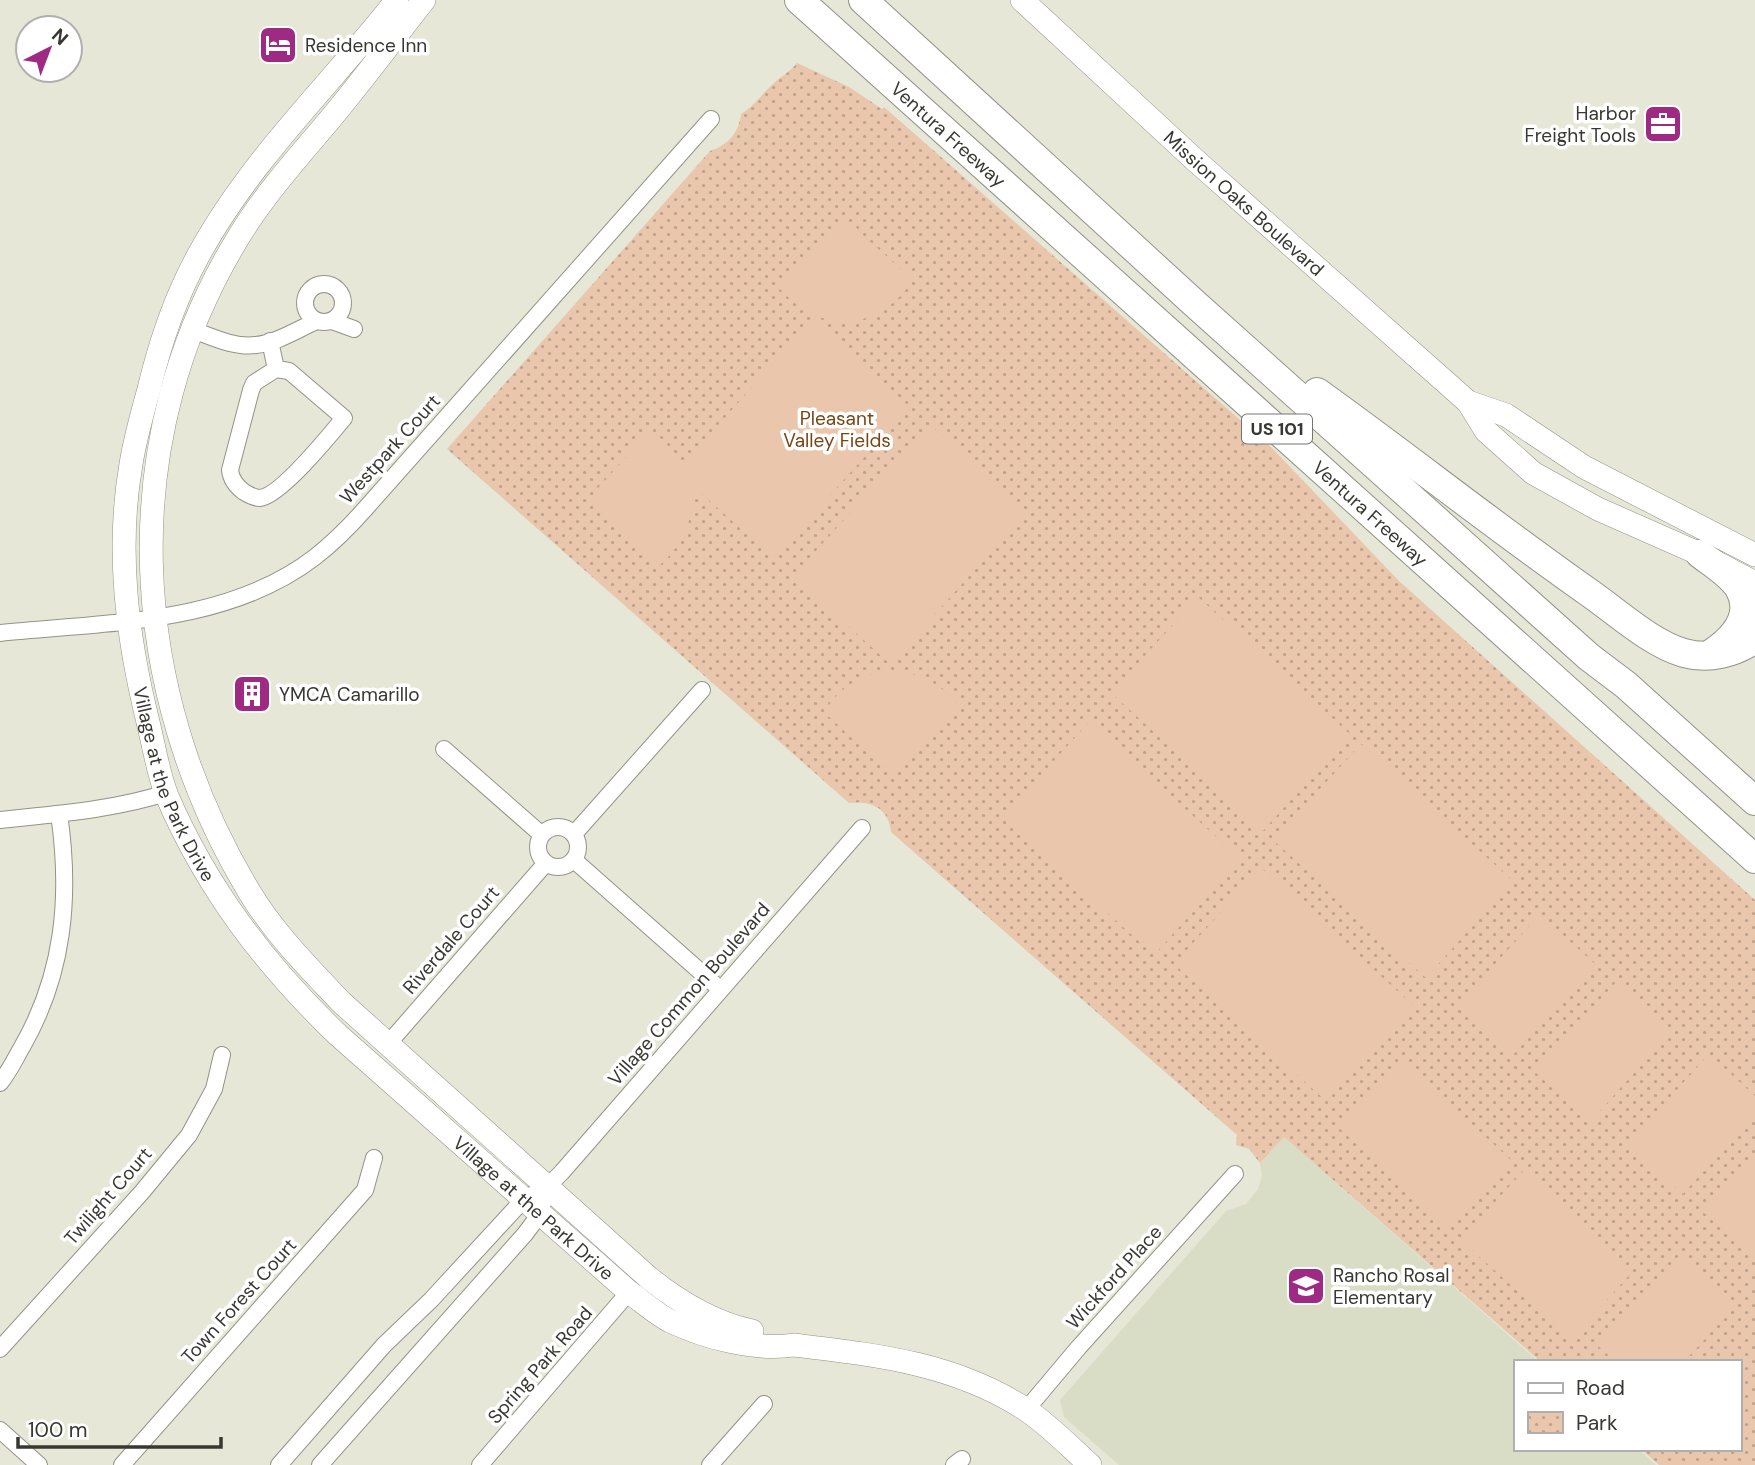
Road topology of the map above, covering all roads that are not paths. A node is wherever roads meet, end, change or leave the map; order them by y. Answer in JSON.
{"nodes":[{"id":1,"x":397,"y":0,"type":"edge"},
{"id":2,"x":424,"y":0,"type":"edge"},
{"id":3,"x":779,"y":0,"type":"edge"},
{"id":4,"x":799,"y":0,"type":"edge"},
{"id":5,"x":863,"y":0,"type":"edge"},
{"id":6,"x":1022,"y":0,"type":"edge"},
{"id":7,"x":887,"y":79,"type":"junction"},
{"id":8,"x":711,"y":119,"type":"dead end"},
{"id":9,"x":1194,"y":303,"type":"junction"},
{"id":10,"x":324,"y":316,"type":"dead end"},
{"id":11,"x":193,"y":330,"type":"junction"},
{"id":12,"x":271,"y":341,"type":"junction"},
{"id":13,"x":276,"y":369,"type":"junction"},
{"id":14,"x":1468,"y":402,"type":"junction"},
{"id":15,"x":1700,"y":554,"type":"junction"},
{"id":16,"x":1755,"y":555,"type":"edge"},
{"id":17,"x":1755,"y":583,"type":"edge"},
{"id":18,"x":153,"y":618,"type":"junction"},
{"id":19,"x":128,"y":620,"type":"junction"},
{"id":20,"x":0,"y":633,"type":"edge"},
{"id":21,"x":1755,"y":639,"type":"edge"},
{"id":22,"x":1707,"y":656,"type":"junction"},
{"id":23,"x":702,"y":690,"type":"dead end"},
{"id":24,"x":444,"y":749,"type":"dead end"},
{"id":25,"x":166,"y":793,"type":"junction"},
{"id":26,"x":1755,"y":801,"type":"edge"},
{"id":27,"x":59,"y":814,"type":"junction"},
{"id":28,"x":0,"y":820,"type":"edge"},
{"id":29,"x":862,"y":828,"type":"dead end"},
{"id":30,"x":574,"y":834,"type":"junction"},
{"id":31,"x":542,"y":835,"type":"junction"},
{"id":32,"x":1755,"y":859,"type":"edge"},
{"id":33,"x":574,"y":860,"type":"junction"},
{"id":34,"x":546,"y":863,"type":"junction"},
{"id":35,"x":720,"y":989,"type":"junction"},
{"id":36,"x":387,"y":1045,"type":"junction"},
{"id":37,"x":222,"y":1055,"type":"dead end"},
{"id":38,"x":0,"y":1083,"type":"edge"},
{"id":39,"x":374,"y":1158,"type":"dead end"},
{"id":40,"x":1235,"y":1174,"type":"dead end"},
{"id":41,"x":547,"y":1187,"type":"junction"},
{"id":42,"x":532,"y":1206,"type":"junction"},
{"id":43,"x":629,"y":1292,"type":"junction"},
{"id":44,"x":794,"y":1345,"type":"junction"},
{"id":45,"x":0,"y":1349,"type":"edge"},
{"id":46,"x":764,"y":1404,"type":"dead end"},
{"id":47,"x":1026,"y":1410,"type":"junction"},
{"id":48,"x":0,"y":1430,"type":"edge"},
{"id":49,"x":39,"y":1465,"type":"edge"},
{"id":50,"x":122,"y":1465,"type":"edge"},
{"id":51,"x":279,"y":1465,"type":"edge"},
{"id":52,"x":320,"y":1465,"type":"edge"},
{"id":53,"x":480,"y":1465,"type":"edge"},
{"id":54,"x":710,"y":1465,"type":"edge"},
{"id":55,"x":1090,"y":1465,"type":"edge"}],
"edges":[{"from":1,"to":19,"type":"street","name":"Village at the Park Drive"},
{"from":2,"to":11,"type":"street","name":"Village at the Park Drive"},
{"from":3,"to":7,"type":"highway"},
{"from":4,"to":7,"type":"highway","name":"Ventura Freeway","number":"US 101"},
{"from":5,"to":9,"type":"highway","name":"Ventura Freeway","number":"US 101"},
{"from":6,"to":14,"type":"street","name":"Mission Oaks Boulevard"},
{"from":7,"to":32,"type":"highway","name":"Ventura Freeway","number":"US 101"},
{"from":8,"to":18,"type":"street","name":"Westpark Court"},
{"from":9,"to":22,"type":"highway"},
{"from":9,"to":26,"type":"highway","name":"Ventura Freeway","number":"US 101"},
{"from":10,"to":12,"type":"street"},
{"from":11,"to":12,"type":"street"},
{"from":11,"to":18,"type":"street","name":"Village at the Park Drive"},
{"from":12,"to":13,"type":"street"},
{"from":13,"to":13,"type":"street"},
{"from":14,"to":15,"type":"street","name":"Mission Oaks Boulevard"},
{"from":14,"to":16,"type":"street","name":"Mission Oaks Boulevard"},
{"from":15,"to":17,"type":"street","name":"Mission Oaks Boulevard"},
{"from":15,"to":22,"type":"highway"},
{"from":18,"to":19,"type":"street","name":"Westpark Court"},
{"from":18,"to":36,"type":"street","name":"Village at the Park Drive"},
{"from":19,"to":20,"type":"street","name":"Westpark Court"},
{"from":19,"to":25,"type":"street","name":"Village at the Park Drive"},
{"from":21,"to":22,"type":"highway"},
{"from":23,"to":30,"type":"street"},
{"from":24,"to":31,"type":"street"},
{"from":25,"to":27,"type":"street"},
{"from":25,"to":42,"type":"street","name":"Village at the Park Drive"},
{"from":27,"to":28,"type":"street"},
{"from":27,"to":38,"type":"street"},
{"from":29,"to":35,"type":"street","name":"Village Common Boulevard"},
{"from":30,"to":31,"type":"street"},
{"from":30,"to":33,"type":"street"},
{"from":31,"to":34,"type":"street"},
{"from":33,"to":34,"type":"street"},
{"from":33,"to":35,"type":"street"},
{"from":34,"to":36,"type":"street","name":"Riverdale Court"},
{"from":35,"to":41,"type":"street","name":"Village Common Boulevard"},
{"from":36,"to":41,"type":"street","name":"Village at the Park Drive"},
{"from":37,"to":45,"type":"street","name":"Twilight Court"},
{"from":39,"to":50,"type":"street","name":"Town Forest Court"},
{"from":40,"to":47,"type":"street","name":"Wickford Place"},
{"from":41,"to":42,"type":"street","name":"Village Common Boulevard"},
{"from":41,"to":44,"type":"street","name":"Village at the Park Drive"},
{"from":42,"to":43,"type":"street","name":"Village at the Park Drive"},
{"from":42,"to":51,"type":"street","name":"Village Common Boulevard"},
{"from":42,"to":52,"type":"street","name":"Village Common Boulevard"},
{"from":43,"to":44,"type":"street","name":"Village at the Park Drive"},
{"from":43,"to":53,"type":"street","name":"Spring Park Road"},
{"from":44,"to":47,"type":"street","name":"Village at the Park Drive"},
{"from":46,"to":54,"type":"street"},
{"from":47,"to":55,"type":"street","name":"Village at the Park Drive"},
{"from":48,"to":49,"type":"street"}]}
